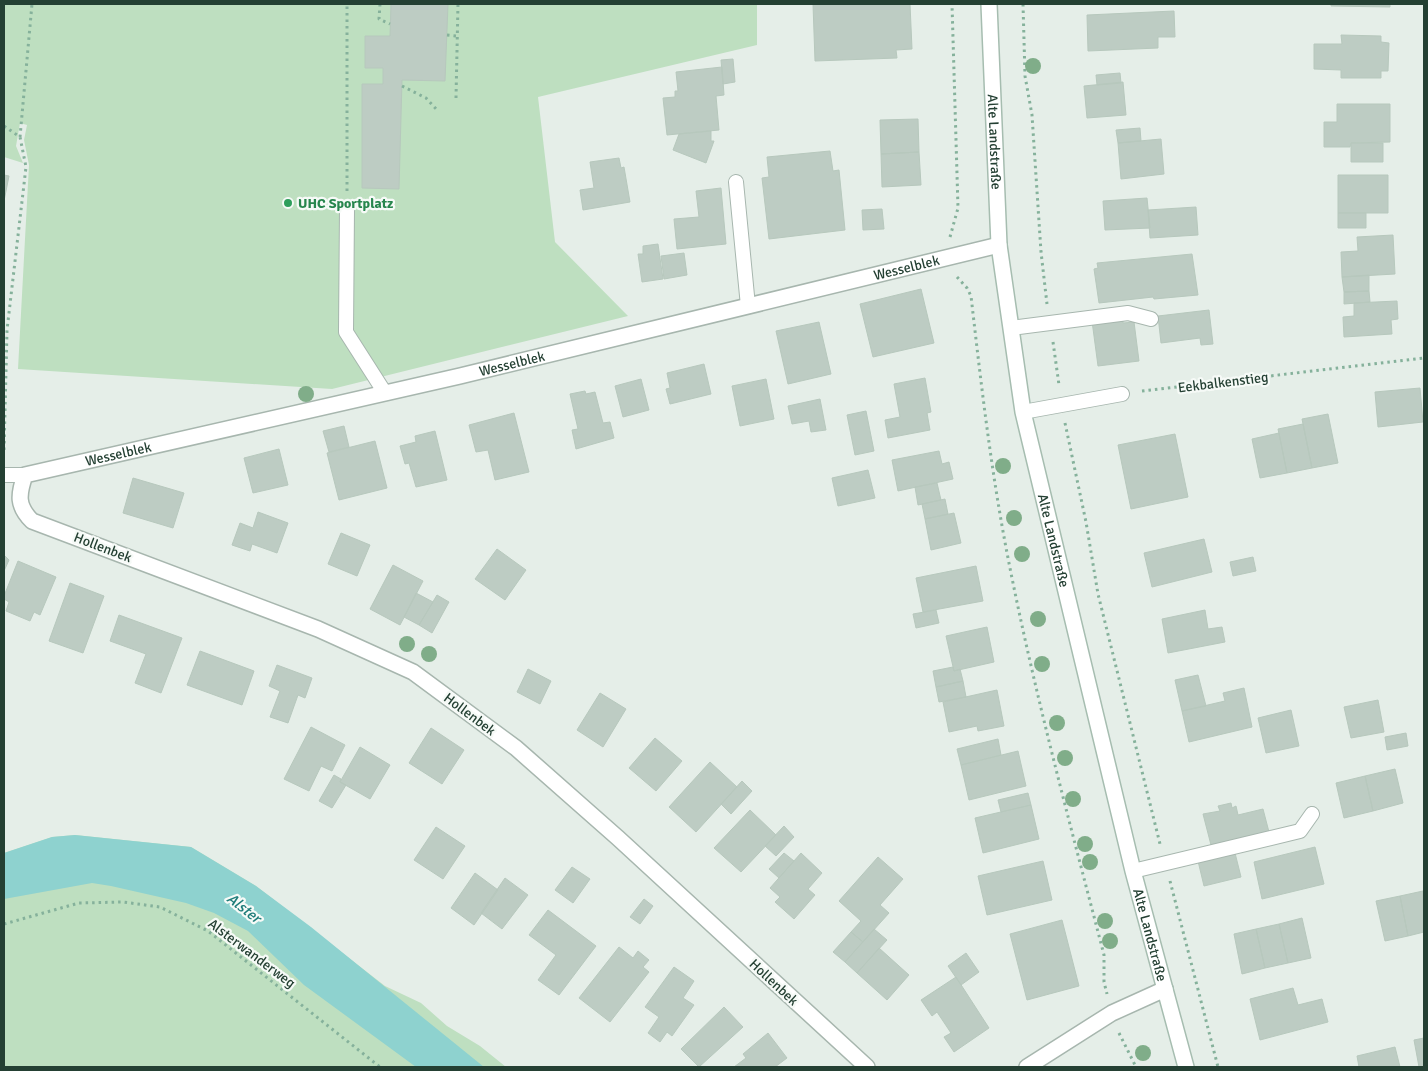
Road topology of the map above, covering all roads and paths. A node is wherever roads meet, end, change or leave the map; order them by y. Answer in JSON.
{"nodes":[{"id":1,"x":32,"y":4,"type":"edge"},
{"id":2,"x":347,"y":4,"type":"edge"},
{"id":3,"x":380,"y":4,"type":"edge"},
{"id":4,"x":458,"y":4,"type":"edge"},
{"id":5,"x":952,"y":4,"type":"edge"},
{"id":6,"x":989,"y":4,"type":"edge"},
{"id":7,"x":1023,"y":4,"type":"edge"},
{"id":8,"x":390,"y":24,"type":"dead end"},
{"id":9,"x":447,"y":36,"type":"dead end"},
{"id":10,"x":458,"y":36,"type":"junction"},
{"id":11,"x":402,"y":86,"type":"dead end"},
{"id":12,"x":456,"y":98,"type":"dead end"},
{"id":13,"x":438,"y":111,"type":"dead end"},
{"id":14,"x":4,"y":126,"type":"edge"},
{"id":15,"x":20,"y":137,"type":"junction"},
{"id":16,"x":736,"y":182,"type":"dead end"},
{"id":17,"x":346,"y":209,"type":"joint"},
{"id":18,"x":949,"y":242,"type":"dead end"},
{"id":19,"x":999,"y":245,"type":"junction"},
{"id":20,"x":954,"y":271,"type":"dead end"},
{"id":21,"x":748,"y":306,"type":"junction"},
{"id":22,"x":1151,"y":319,"type":"dead end"},
{"id":23,"x":1050,"y":323,"type":"junction"},
{"id":24,"x":1011,"y":328,"type":"junction"},
{"id":25,"x":1424,"y":358,"type":"edge"},
{"id":26,"x":385,"y":393,"type":"junction"},
{"id":27,"x":1122,"y":394,"type":"joint"},
{"id":28,"x":1061,"y":405,"type":"junction"},
{"id":29,"x":1023,"y":412,"type":"junction"},
{"id":30,"x":4,"y":451,"type":"edge"},
{"id":31,"x":4,"y":475,"type":"edge"},
{"id":32,"x":25,"y":476,"type":"junction"},
{"id":33,"x":1312,"y":814,"type":"dead end"},
{"id":34,"x":1165,"y":863,"type":"junction"},
{"id":35,"x":1133,"y":871,"type":"junction"},
{"id":36,"x":4,"y":924,"type":"edge"},
{"id":37,"x":1165,"y":989,"type":"junction"},
{"id":38,"x":1108,"y":999,"type":"dead end"},
{"id":39,"x":1117,"y":1027,"type":"dead end"},
{"id":40,"x":380,"y":1067,"type":"edge"},
{"id":41,"x":867,"y":1067,"type":"edge"},
{"id":42,"x":1028,"y":1067,"type":"edge"},
{"id":43,"x":1136,"y":1067,"type":"edge"},
{"id":44,"x":1186,"y":1067,"type":"edge"},
{"id":45,"x":1218,"y":1067,"type":"edge"}],
"edges":[{"from":1,"to":15,"type":"path"},
{"from":2,"to":17,"type":"path"},
{"from":3,"to":8,"type":"path"},
{"from":4,"to":10,"type":"path"},
{"from":5,"to":18,"type":"path"},
{"from":6,"to":19,"type":"street","name":"Alte Landstraße"},
{"from":7,"to":23,"type":"path"},
{"from":9,"to":10,"type":"path"},
{"from":10,"to":12,"type":"path"},
{"from":11,"to":13,"type":"path"},
{"from":14,"to":15,"type":"path"},
{"from":15,"to":30,"type":"path"},
{"from":16,"to":21,"type":"lane"},
{"from":17,"to":26,"type":"lane"},
{"from":19,"to":21,"type":"street","name":"Wesselblek"},
{"from":19,"to":24,"type":"street","name":"Alte Landstraße"},
{"from":20,"to":38,"type":"path"},
{"from":21,"to":26,"type":"street","name":"Wesselblek"},
{"from":22,"to":23,"type":"lane"},
{"from":23,"to":24,"type":"lane"},
{"from":23,"to":28,"type":"path"},
{"from":24,"to":29,"type":"street","name":"Alte Landstraße"},
{"from":25,"to":27,"type":"path","name":"Eekbalkenstieg"},
{"from":26,"to":32,"type":"street","name":"Wesselblek"},
{"from":27,"to":28,"type":"lane"},
{"from":28,"to":29,"type":"lane"},
{"from":28,"to":34,"type":"path"},
{"from":29,"to":35,"type":"street","name":"Alte Landstraße"},
{"from":31,"to":32,"type":"lane"},
{"from":32,"to":41,"type":"street","name":"Hollenbek"},
{"from":33,"to":34,"type":"lane"},
{"from":34,"to":35,"type":"lane"},
{"from":34,"to":45,"type":"path"},
{"from":35,"to":37,"type":"street","name":"Alte Landstraße"},
{"from":36,"to":40,"type":"path","name":"Alsterwanderweg"},
{"from":37,"to":42,"type":"street"},
{"from":37,"to":44,"type":"street","name":"Alte Landstraße"},
{"from":39,"to":43,"type":"path"}]}
